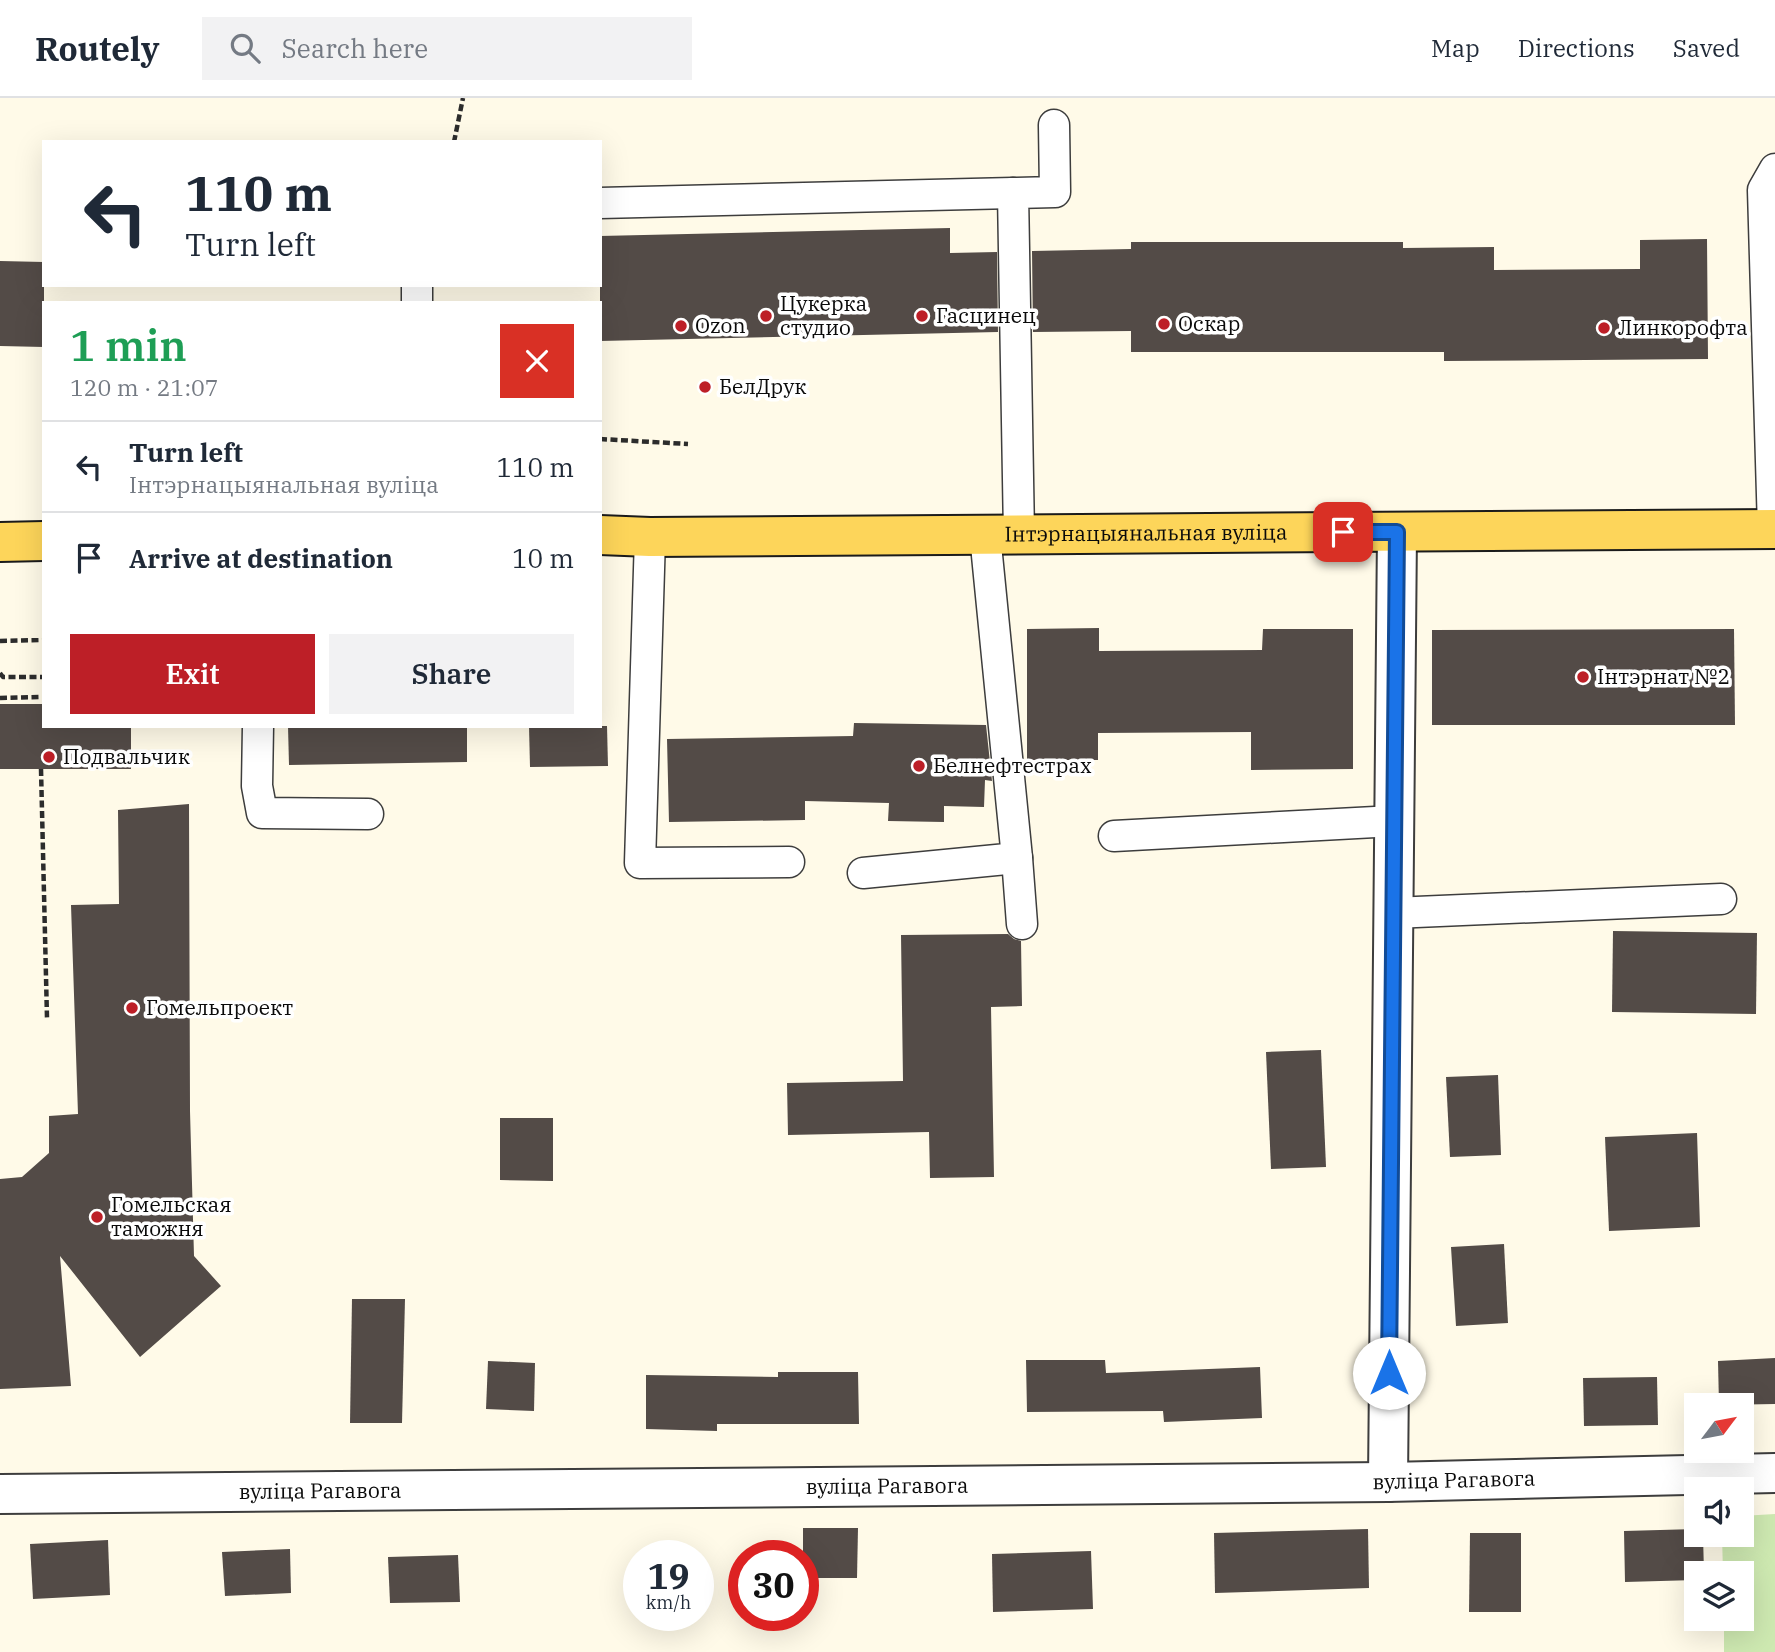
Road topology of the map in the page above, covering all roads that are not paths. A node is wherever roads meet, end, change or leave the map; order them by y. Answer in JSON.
{"nodes":[{"id":1,"x":1054,"y":125,"type":"dead end"},
{"id":2,"x":1775,"y":170,"type":"edge"},
{"id":3,"x":1013,"y":193,"type":"junction"},
{"id":4,"x":602,"y":203,"type":"edge"},
{"id":5,"x":1774,"y":529,"type":"edge"},
{"id":6,"x":1397,"y":532,"type":"junction"},
{"id":7,"x":602,"y":534,"type":"edge"},
{"id":8,"x":1002,"y":535,"type":"junction"},
{"id":9,"x":650,"y":537,"type":"junction"},
{"id":10,"x":42,"y":541,"type":"edge"},
{"id":11,"x":0,"y":542,"type":"edge"},
{"id":12,"x":258,"y":728,"type":"edge"},
{"id":13,"x":368,"y":814,"type":"dead end"},
{"id":14,"x":1394,"y":821,"type":"junction"},
{"id":15,"x":1114,"y":836,"type":"dead end"},
{"id":16,"x":1017,"y":858,"type":"junction"},
{"id":17,"x":789,"y":862,"type":"dead end"},
{"id":18,"x":863,"y":873,"type":"dead end"},
{"id":19,"x":1721,"y":899,"type":"dead end"},
{"id":20,"x":1393,"y":912,"type":"junction"},
{"id":21,"x":1022,"y":924,"type":"dead end"},
{"id":22,"x":1775,"y":1473,"type":"edge"},
{"id":23,"x":1388,"y":1482,"type":"junction"},
{"id":24,"x":0,"y":1494,"type":"edge"}],
"edges":[{"from":1,"to":3,"type":"lane"},
{"from":2,"to":5,"type":"lane"},
{"from":3,"to":4,"type":"lane"},
{"from":3,"to":8,"type":"lane"},
{"from":5,"to":6,"type":"main road","name":"Інтэрнацыянальная вуліца"},
{"from":6,"to":8,"type":"main road","name":"Інтэрнацыянальная вуліца"},
{"from":6,"to":14,"type":"street"},
{"from":7,"to":9,"type":"main road","name":"Інтэрнацыянальная вуліца"},
{"from":8,"to":9,"type":"main road","name":"Інтэрнацыянальная вуліца"},
{"from":8,"to":16,"type":"lane"},
{"from":9,"to":17,"type":"lane"},
{"from":10,"to":11,"type":"main road"},
{"from":12,"to":13,"type":"lane"},
{"from":14,"to":15,"type":"lane"},
{"from":14,"to":20,"type":"street"},
{"from":16,"to":18,"type":"lane"},
{"from":16,"to":21,"type":"lane"},
{"from":19,"to":20,"type":"lane"},
{"from":20,"to":23,"type":"street"},
{"from":22,"to":23,"type":"street","name":"вуліца Рагавога"},
{"from":23,"to":24,"type":"street","name":"вуліца Рагавога"}]}
